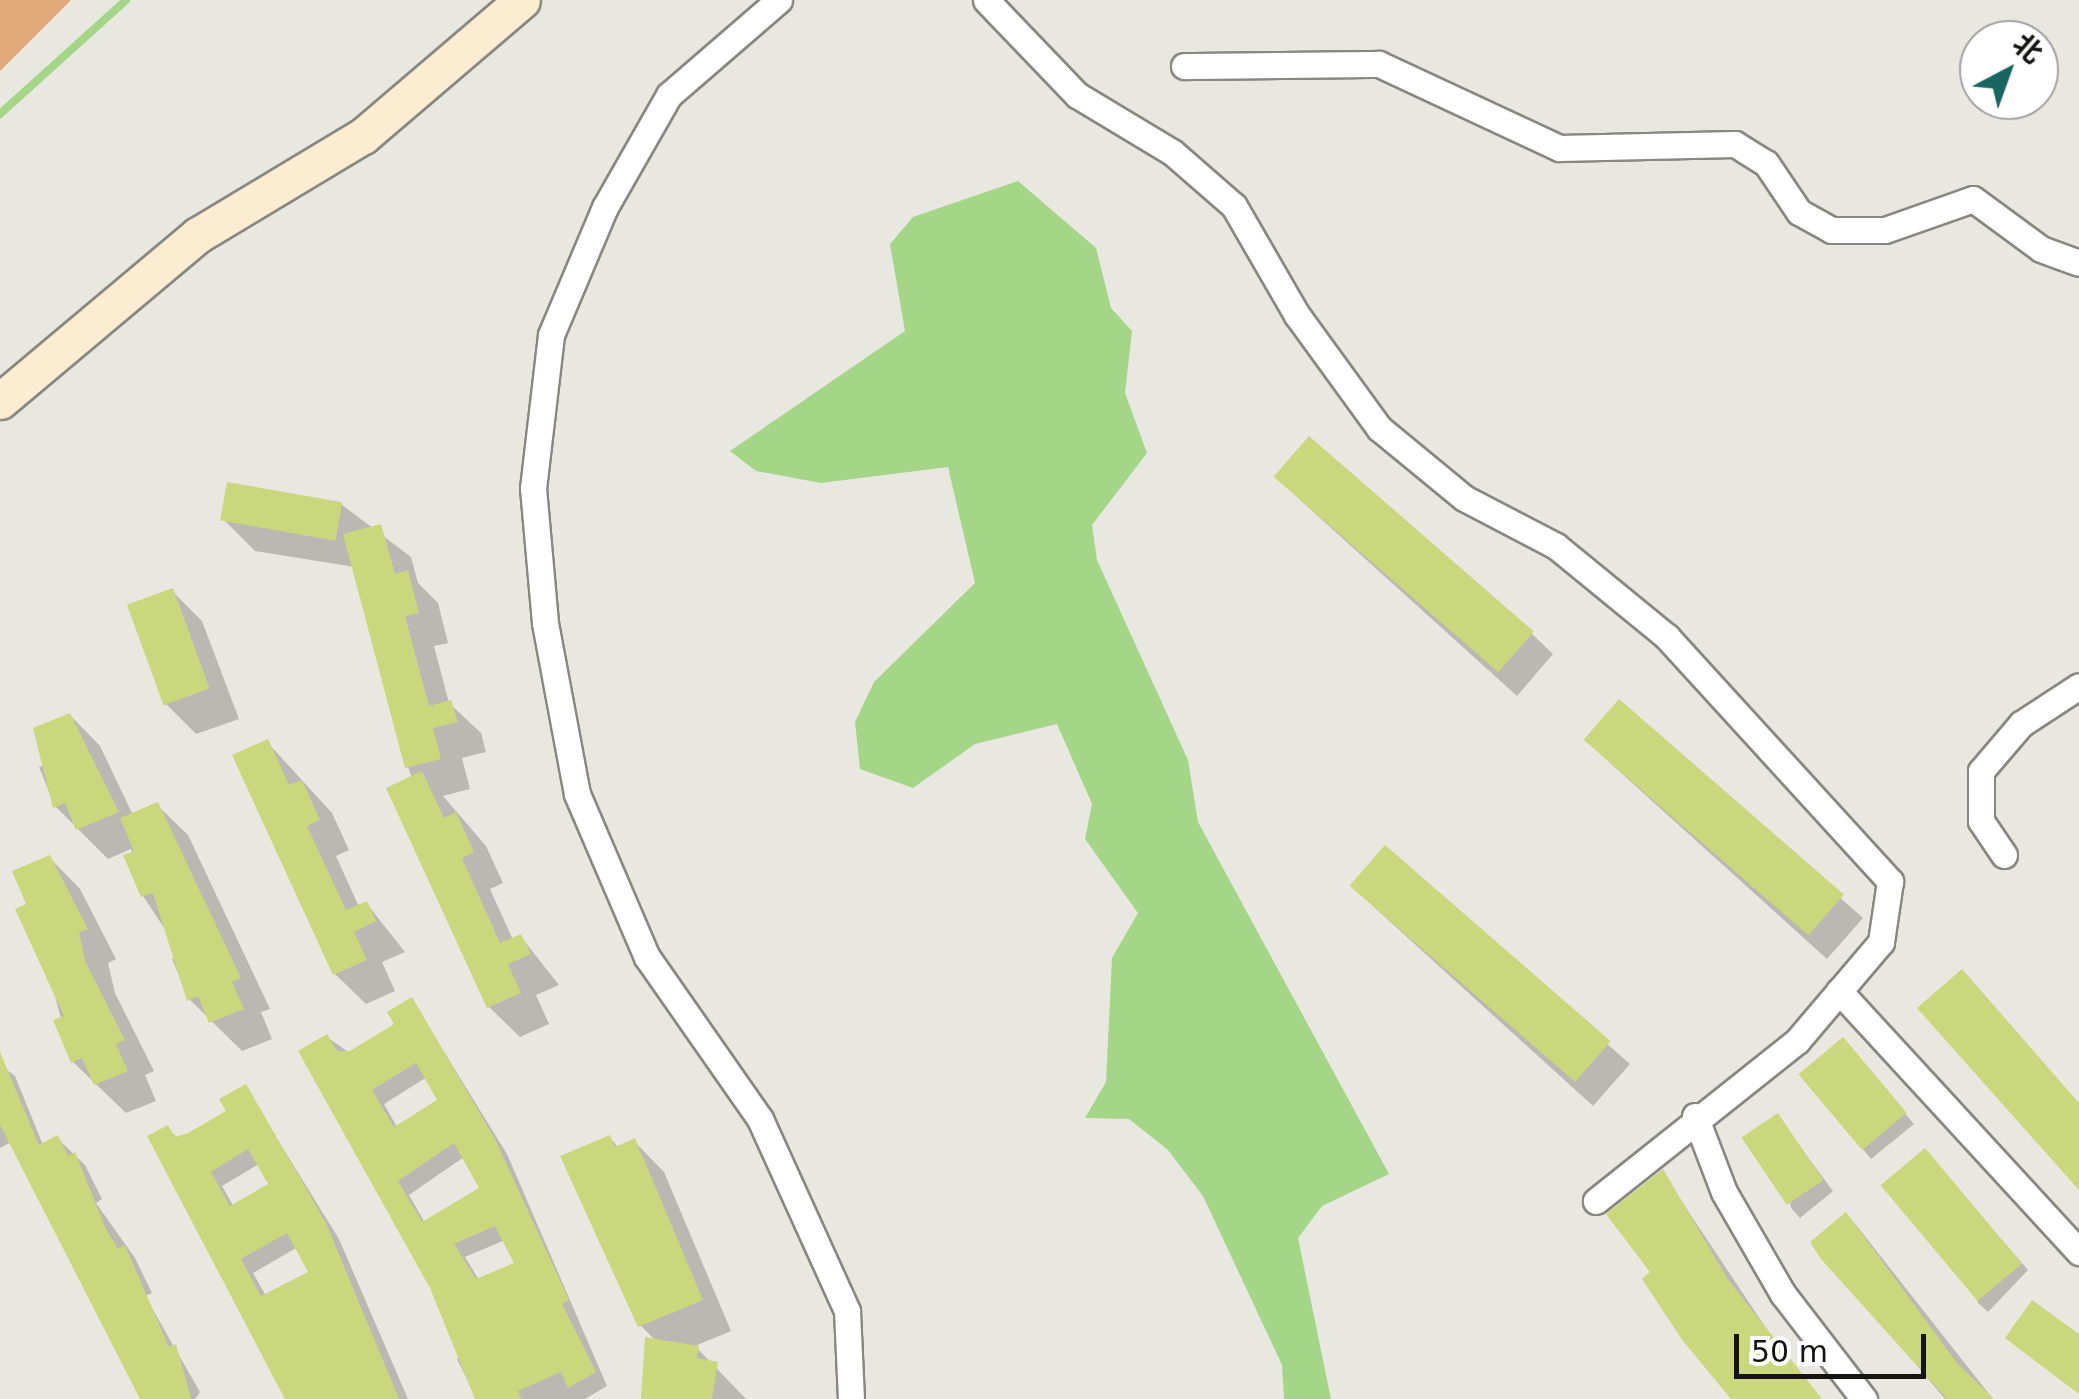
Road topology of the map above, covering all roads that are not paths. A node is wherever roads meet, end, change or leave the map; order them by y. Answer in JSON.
{"nodes":[{"id":1,"x":522,"y":0,"type":"edge"},
{"id":2,"x":778,"y":0,"type":"edge"},
{"id":3,"x":986,"y":0,"type":"edge"},
{"id":4,"x":1184,"y":66,"type":"dead end"},
{"id":5,"x":2079,"y":263,"type":"edge"},
{"id":6,"x":0,"y":401,"type":"edge"},
{"id":7,"x":2079,"y":686,"type":"edge"},
{"id":8,"x":2004,"y":856,"type":"dead end"},
{"id":9,"x":1840,"y":992,"type":"junction"},
{"id":10,"x":1695,"y":1116,"type":"junction"},
{"id":11,"x":1596,"y":1201,"type":"dead end"},
{"id":12,"x":2079,"y":1252,"type":"edge"},
{"id":13,"x":852,"y":1399,"type":"edge"},
{"id":14,"x":1864,"y":1399,"type":"edge"}],
"edges":[{"from":1,"to":6,"type":"street"},
{"from":2,"to":13,"type":"street"},
{"from":3,"to":9,"type":"street"},
{"from":4,"to":5,"type":"street"},
{"from":7,"to":8,"type":"street"},
{"from":9,"to":10,"type":"street"},
{"from":9,"to":12,"type":"street"},
{"from":10,"to":11,"type":"street"},
{"from":10,"to":14,"type":"street"}]}
